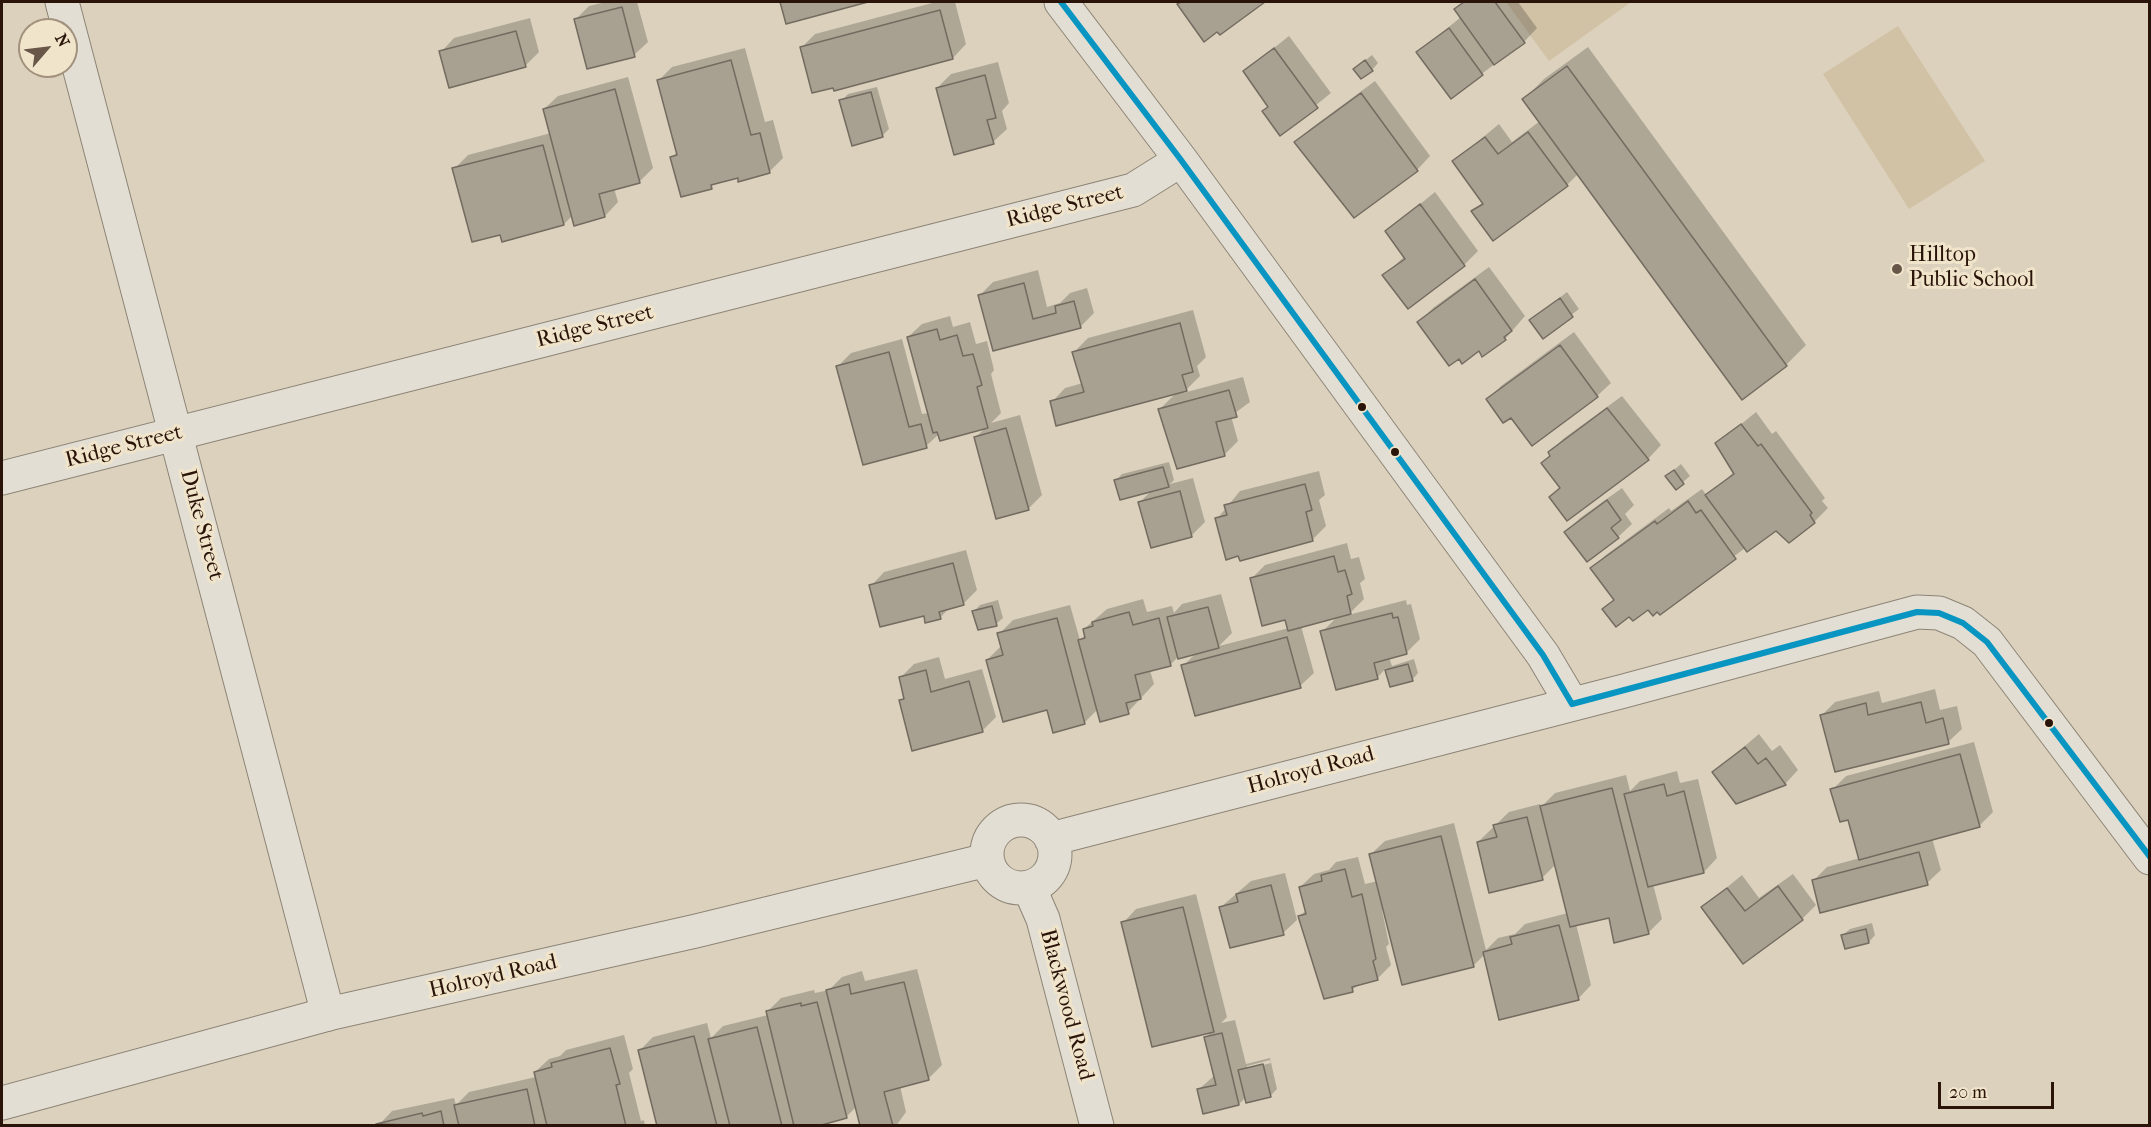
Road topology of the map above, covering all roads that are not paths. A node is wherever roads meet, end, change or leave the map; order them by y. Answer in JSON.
{"nodes":[{"id":1,"x":62,"y":2,"type":"edge"},
{"id":2,"x":1061,"y":2,"type":"edge"},
{"id":3,"x":1181,"y":160,"type":"junction"},
{"id":4,"x":177,"y":434,"type":"junction"},
{"id":5,"x":2,"y":478,"type":"edge"},
{"id":6,"x":1572,"y":704,"type":"junction"},
{"id":7,"x":1051,"y":839,"type":"junction"},
{"id":8,"x":2150,"y":858,"type":"edge"},
{"id":9,"x":987,"y":860,"type":"junction"},
{"id":10,"x":1029,"y":887,"type":"junction"},
{"id":11,"x":328,"y":1014,"type":"junction"},
{"id":12,"x":2,"y":1103,"type":"edge"},
{"id":13,"x":1097,"y":1125,"type":"edge"}],
"edges":[{"from":1,"to":4,"type":"street","name":"Duke Street"},
{"from":2,"to":3,"type":"street"},
{"from":3,"to":4,"type":"street","name":"Ridge Street"},
{"from":3,"to":6,"type":"street"},
{"from":4,"to":5,"type":"street","name":"Ridge Street"},
{"from":4,"to":11,"type":"street","name":"Duke Street"},
{"from":6,"to":7,"type":"street","name":"Holroyd Road"},
{"from":6,"to":8,"type":"street","name":"Holroyd Road"},
{"from":7,"to":9,"type":"street"},
{"from":7,"to":10,"type":"street"},
{"from":9,"to":10,"type":"street"},
{"from":9,"to":11,"type":"street","name":"Holroyd Road"},
{"from":10,"to":13,"type":"street","name":"Blackwood Road"},
{"from":11,"to":12,"type":"street","name":"Holroyd Road"}]}
